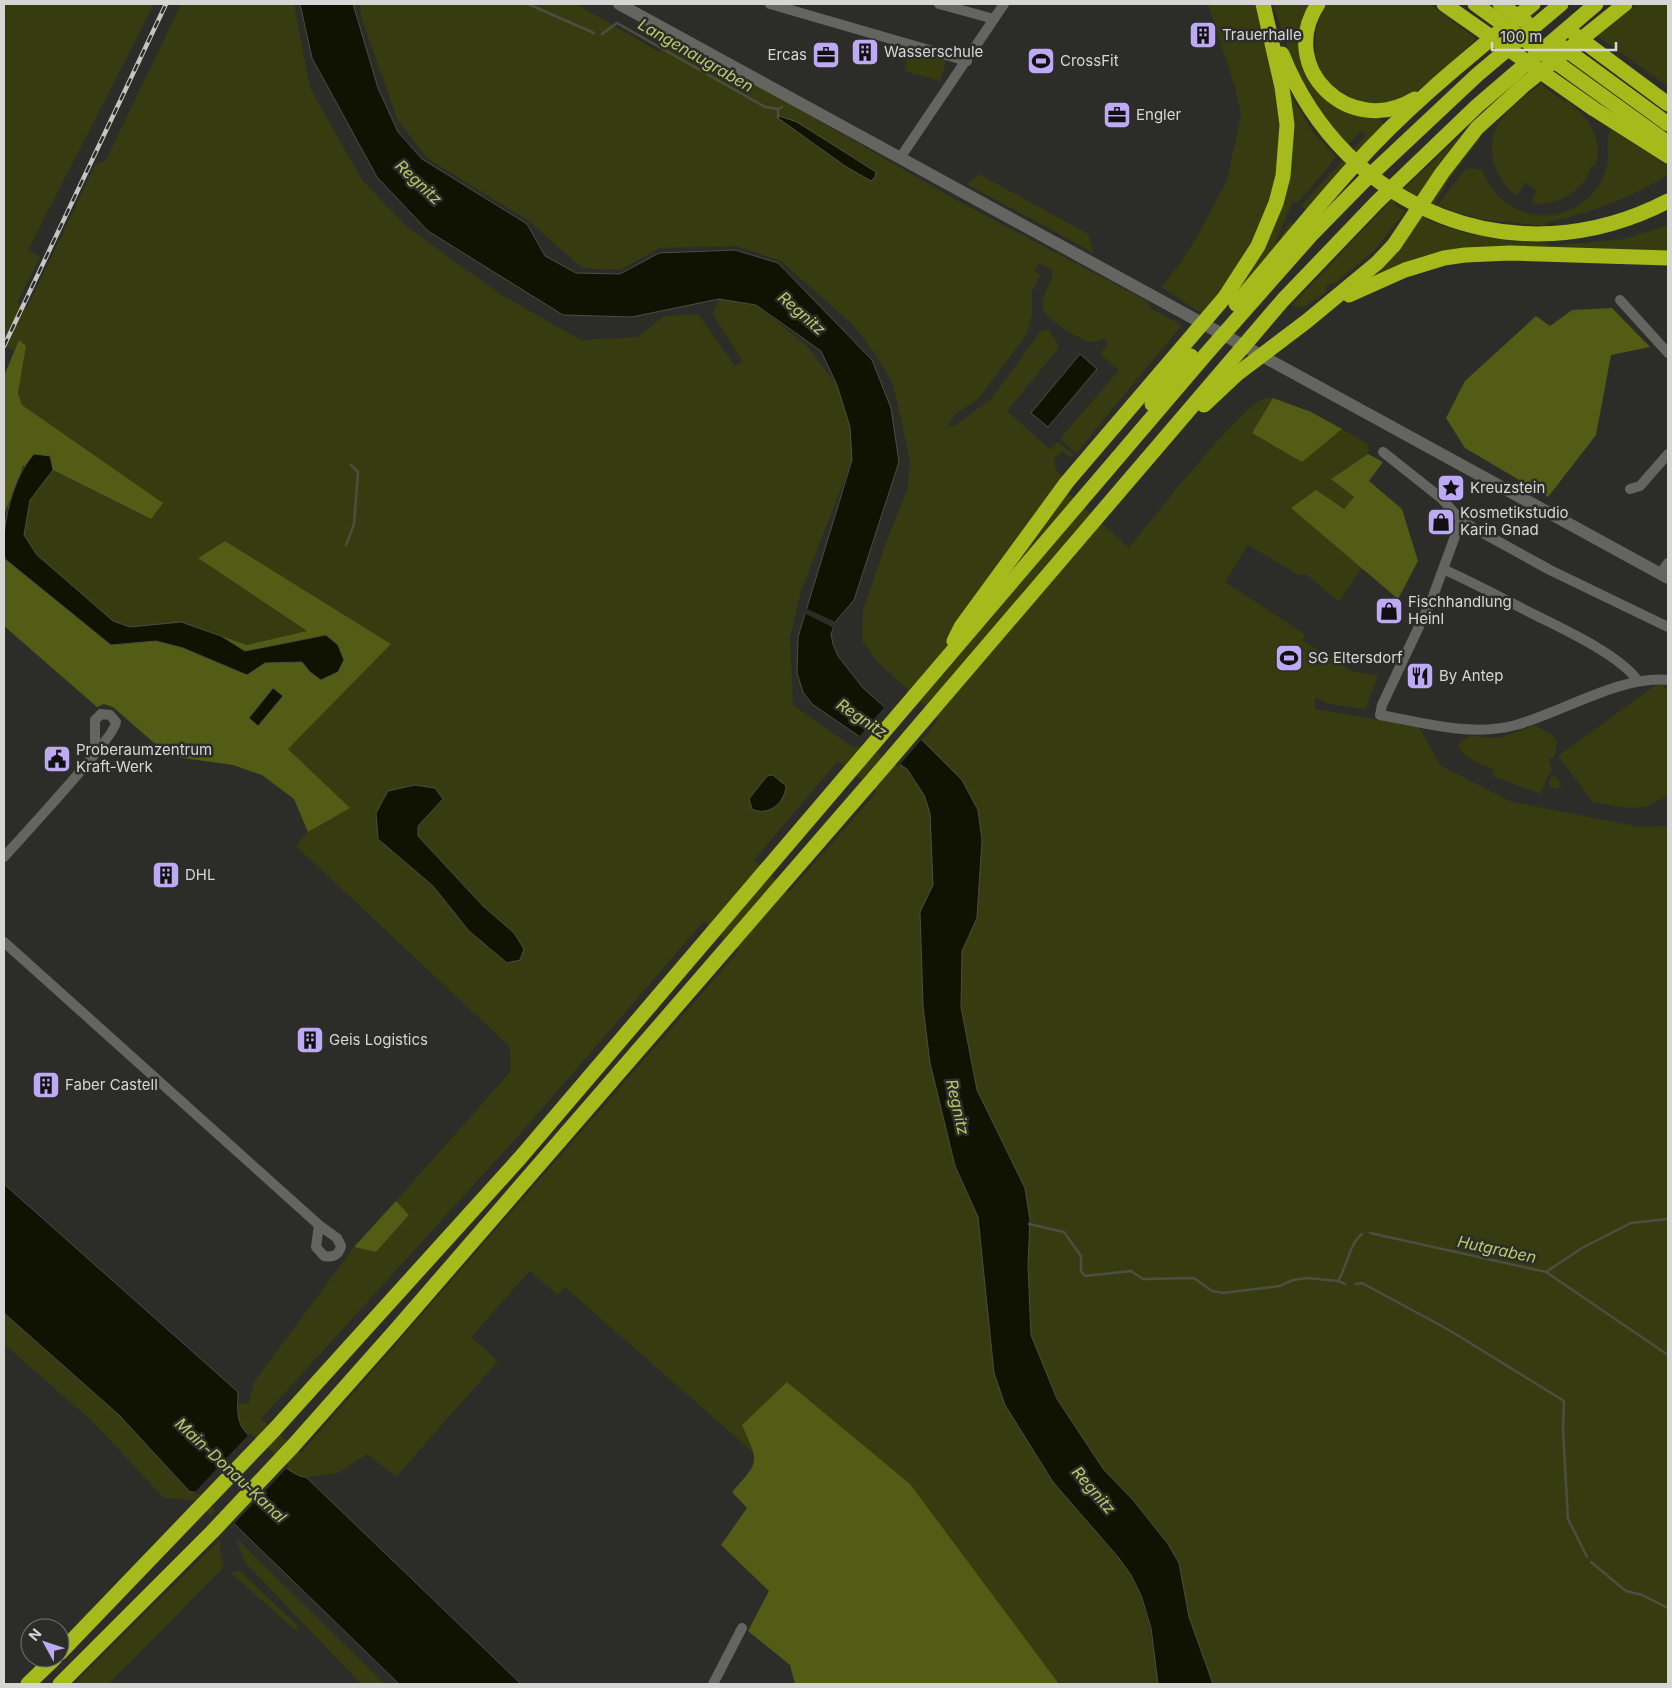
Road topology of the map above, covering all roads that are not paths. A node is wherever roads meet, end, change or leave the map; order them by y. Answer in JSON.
{"nodes":[{"id":1,"x":619,"y":4,"type":"edge"},
{"id":2,"x":770,"y":4,"type":"edge"},
{"id":3,"x":939,"y":4,"type":"edge"},
{"id":4,"x":1004,"y":4,"type":"edge"},
{"id":5,"x":1318,"y":4,"type":"edge"},
{"id":6,"x":1444,"y":4,"type":"edge"},
{"id":7,"x":1475,"y":4,"type":"edge"},
{"id":8,"x":1532,"y":4,"type":"edge"},
{"id":9,"x":1561,"y":4,"type":"edge"},
{"id":10,"x":1596,"y":4,"type":"edge"},
{"id":11,"x":1625,"y":4,"type":"edge"},
{"id":12,"x":1265,"y":9,"type":"edge"},
{"id":13,"x":1502,"y":11,"type":"edge"},
{"id":14,"x":994,"y":19,"type":"junction"},
{"id":15,"x":966,"y":61,"type":"junction"},
{"id":16,"x":1463,"y":62,"type":"junction"},
{"id":17,"x":1626,"y":72,"type":"junction"},
{"id":18,"x":1668,"y":94,"type":"edge"},
{"id":19,"x":1668,"y":104,"type":"edge"},
{"id":20,"x":1668,"y":124,"type":"edge"},
{"id":21,"x":1668,"y":143,"type":"edge"},
{"id":22,"x":1668,"y":156,"type":"edge"},
{"id":23,"x":900,"y":158,"type":"junction"},
{"id":24,"x":1668,"y":200,"type":"edge"},
{"id":25,"x":1668,"y":258,"type":"edge"},
{"id":26,"x":1620,"y":300,"type":"dead end"},
{"id":27,"x":1307,"y":321,"type":"junction"},
{"id":28,"x":1668,"y":353,"type":"edge"},
{"id":29,"x":1383,"y":452,"type":"dead end"},
{"id":30,"x":1668,"y":454,"type":"edge"},
{"id":31,"x":1095,"y":480,"type":"junction"},
{"id":32,"x":1630,"y":488,"type":"dead end"},
{"id":33,"x":1119,"y":491,"type":"junction"},
{"id":34,"x":1461,"y":520,"type":"junction"},
{"id":35,"x":1027,"y":553,"type":"junction"},
{"id":36,"x":1668,"y":563,"type":"edge"},
{"id":37,"x":1445,"y":570,"type":"junction"},
{"id":38,"x":1664,"y":576,"type":"edge"},
{"id":39,"x":1668,"y":627,"type":"edge"},
{"id":40,"x":931,"y":679,"type":"junction"},
{"id":41,"x":1638,"y":680,"type":"junction"},
{"id":42,"x":1668,"y":680,"type":"edge"},
{"id":43,"x":95,"y":753,"type":"dead end"},
{"id":44,"x":4,"y":857,"type":"edge"},
{"id":45,"x":4,"y":942,"type":"edge"},
{"id":46,"x":319,"y":1224,"type":"dead end"},
{"id":47,"x":742,"y":1628,"type":"dead end"},
{"id":48,"x":70,"y":1643,"type":"edge"},
{"id":49,"x":45,"y":1668,"type":"edge"},
{"id":50,"x":28,"y":1684,"type":"edge"},
{"id":51,"x":60,"y":1684,"type":"edge"},
{"id":52,"x":713,"y":1684,"type":"edge"}],
"edges":[{"from":1,"to":23,"type":"street"},
{"from":2,"to":15,"type":"street"},
{"from":3,"to":14,"type":"street"},
{"from":4,"to":14,"type":"street"},
{"from":5,"to":16,"type":"highway"},
{"from":6,"to":22,"type":"highway"},
{"from":7,"to":13,"type":"highway"},
{"from":8,"to":16,"type":"highway"},
{"from":8,"to":17,"type":"highway"},
{"from":9,"to":31,"type":"highway"},
{"from":10,"to":33,"type":"highway"},
{"from":11,"to":27,"type":"highway"},
{"from":12,"to":24,"type":"highway"},
{"from":12,"to":35,"type":"highway"},
{"from":13,"to":20,"type":"highway"},
{"from":13,"to":21,"type":"highway"},
{"from":14,"to":15,"type":"street"},
{"from":15,"to":23,"type":"street"},
{"from":16,"to":31,"type":"highway"},
{"from":17,"to":18,"type":"highway"},
{"from":17,"to":19,"type":"highway"},
{"from":23,"to":38,"type":"street"},
{"from":25,"to":27,"type":"highway"},
{"from":26,"to":28,"type":"street"},
{"from":27,"to":33,"type":"highway"},
{"from":29,"to":34,"type":"street"},
{"from":30,"to":32,"type":"street"},
{"from":31,"to":35,"type":"highway"},
{"from":33,"to":51,"type":"highway"},
{"from":34,"to":37,"type":"street"},
{"from":34,"to":39,"type":"street"},
{"from":35,"to":40,"type":"highway"},
{"from":35,"to":40,"type":"highway"},
{"from":36,"to":38,"type":"street"},
{"from":37,"to":41,"type":"street"},
{"from":37,"to":41,"type":"street"},
{"from":40,"to":48,"type":"highway"},
{"from":41,"to":42,"type":"street"},
{"from":43,"to":44,"type":"street"},
{"from":45,"to":46,"type":"street"},
{"from":47,"to":52,"type":"street"},
{"from":49,"to":50,"type":"highway"}]}
